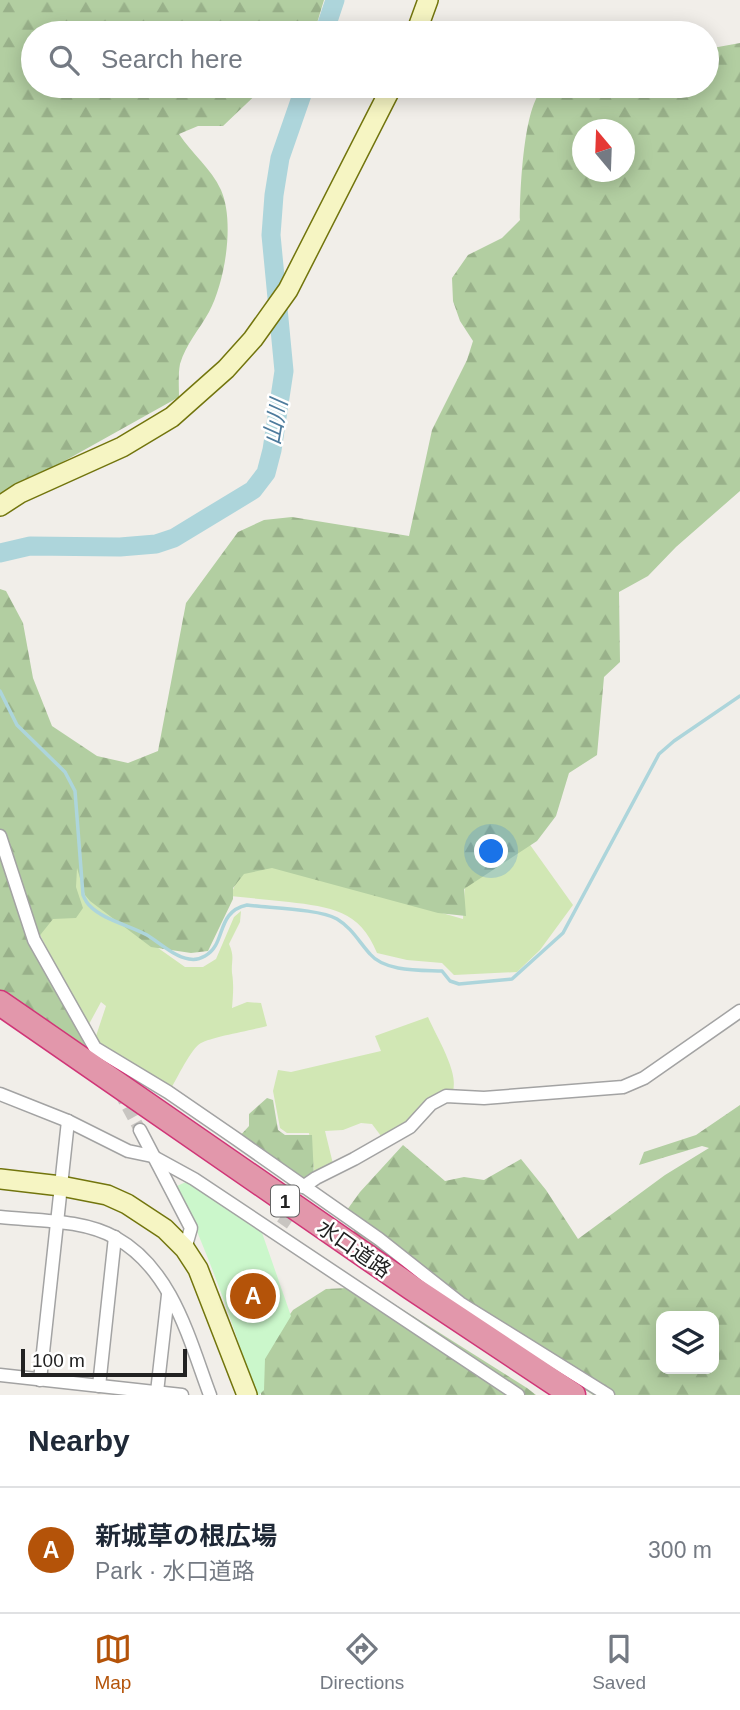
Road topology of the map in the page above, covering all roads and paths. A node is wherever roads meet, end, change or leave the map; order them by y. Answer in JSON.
{"nodes":[{"id":1,"x":428,"y":0,"type":"edge"},
{"id":2,"x":420,"y":21,"type":"edge"},
{"id":3,"x":386,"y":98,"type":"edge"},
{"id":4,"x":0,"y":506,"type":"edge"},
{"id":5,"x":0,"y":836,"type":"edge"},
{"id":6,"x":0,"y":1003,"type":"edge"},
{"id":7,"x":740,"y":1012,"type":"edge"},
{"id":8,"x":0,"y":1022,"type":"edge"},
{"id":9,"x":0,"y":1094,"type":"edge"},
{"id":10,"x":68,"y":1121,"type":"junction"},
{"id":11,"x":140,"y":1129,"type":"tunnel mouth"},
{"id":12,"x":152,"y":1156,"type":"junction"},
{"id":13,"x":0,"y":1179,"type":"edge"},
{"id":14,"x":61,"y":1185,"type":"junction"},
{"id":15,"x":303,"y":1191,"type":"junction"},
{"id":16,"x":0,"y":1217,"type":"edge"},
{"id":17,"x":57,"y":1223,"type":"junction"},
{"id":18,"x":115,"y":1237,"type":"junction"},
{"id":19,"x":185,"y":1249,"type":"junction"},
{"id":20,"x":168,"y":1294,"type":"junction"},
{"id":21,"x":0,"y":1375,"type":"edge"},
{"id":22,"x":40,"y":1380,"type":"junction"},
{"id":23,"x":99,"y":1386,"type":"junction"},
{"id":24,"x":157,"y":1392,"type":"junction"},
{"id":25,"x":182,"y":1395,"type":"edge"},
{"id":26,"x":210,"y":1395,"type":"edge"},
{"id":27,"x":247,"y":1395,"type":"edge"},
{"id":28,"x":518,"y":1395,"type":"edge"},
{"id":29,"x":544,"y":1395,"type":"edge"},
{"id":30,"x":573,"y":1395,"type":"edge"},
{"id":31,"x":608,"y":1395,"type":"edge"}],
"edges":[{"from":1,"to":2,"type":"street"},
{"from":3,"to":4,"type":"street"},
{"from":5,"to":15,"type":"street"},
{"from":6,"to":30,"type":"highway","name":"水口道路","number":"1"},
{"from":7,"to":15,"type":"street"},
{"from":8,"to":29,"type":"highway","name":"水口道路","number":"1"},
{"from":9,"to":10,"type":"street"},
{"from":10,"to":12,"type":"street"},
{"from":10,"to":14,"type":"street"},
{"from":11,"to":12,"type":"street"},
{"from":12,"to":19,"type":"street"},
{"from":12,"to":28,"type":"street"},
{"from":13,"to":14,"type":"street"},
{"from":14,"to":17,"type":"street"},
{"from":14,"to":19,"type":"street"},
{"from":15,"to":31,"type":"street"},
{"from":16,"to":17,"type":"street"},
{"from":17,"to":18,"type":"street"},
{"from":17,"to":22,"type":"street"},
{"from":18,"to":20,"type":"street"},
{"from":18,"to":23,"type":"street"},
{"from":19,"to":27,"type":"street"},
{"from":20,"to":24,"type":"street"},
{"from":20,"to":26,"type":"street"},
{"from":21,"to":22,"type":"street"},
{"from":22,"to":23,"type":"street"},
{"from":23,"to":24,"type":"street"},
{"from":24,"to":25,"type":"street"}]}
